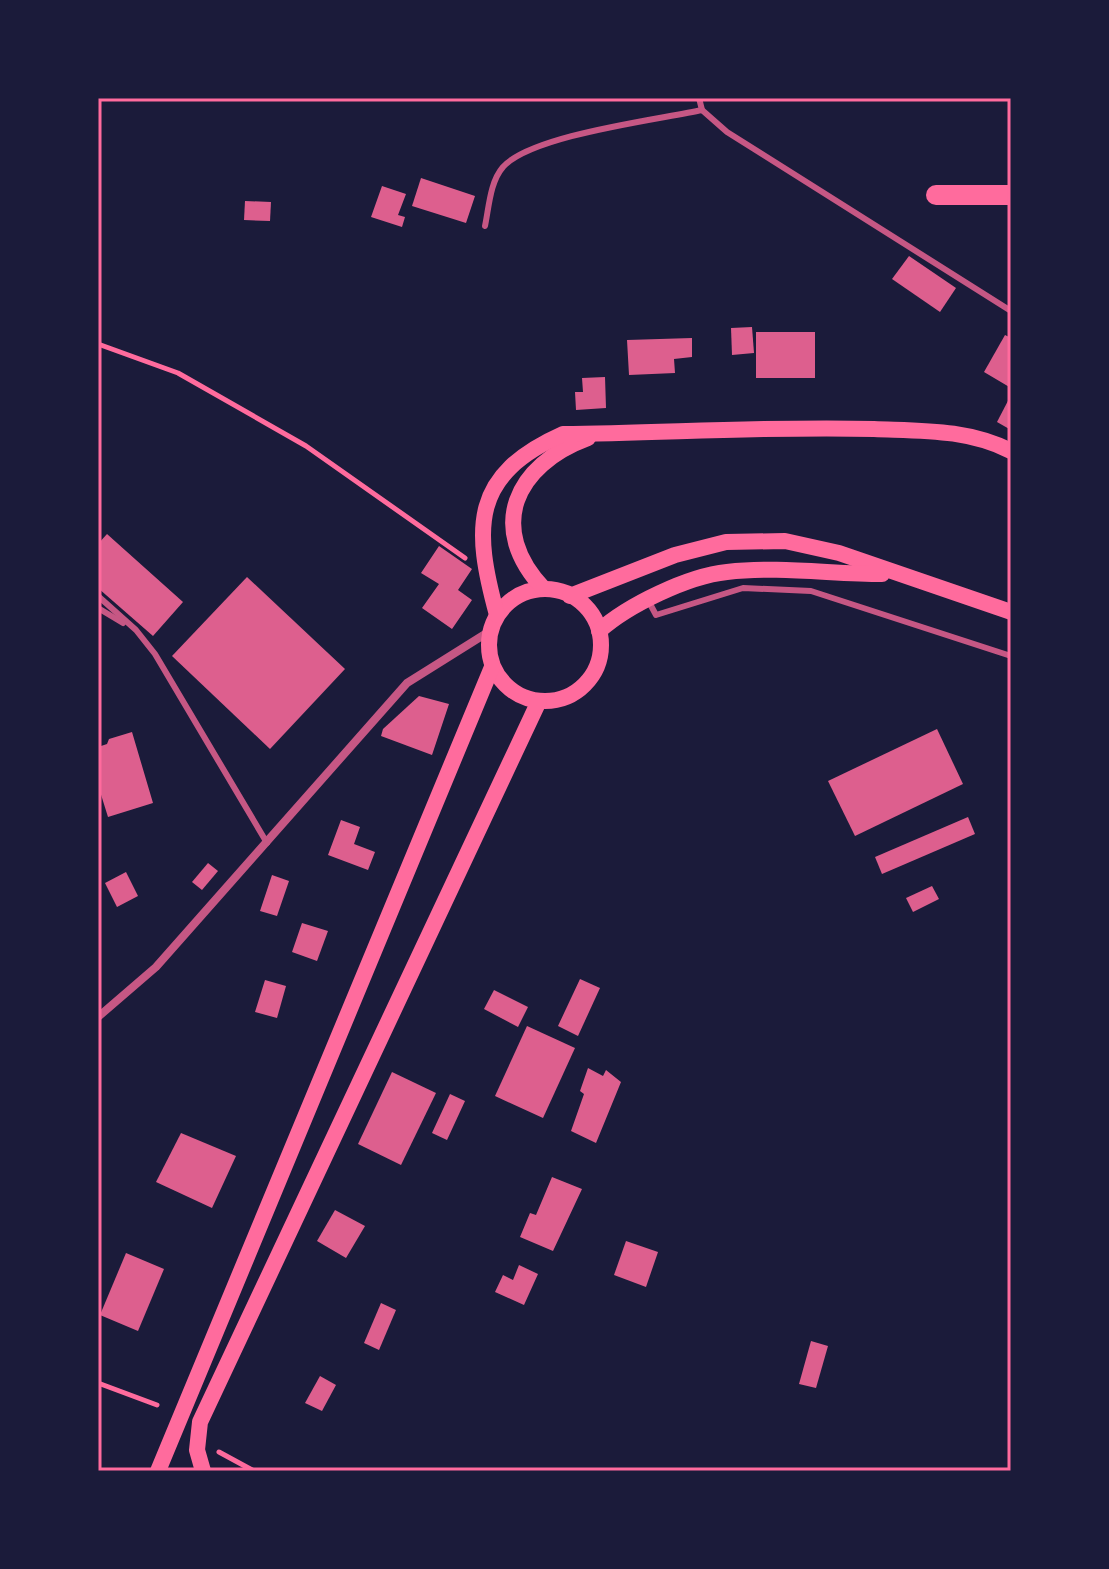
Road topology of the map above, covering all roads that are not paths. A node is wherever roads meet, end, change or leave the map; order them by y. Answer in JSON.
{"nodes":[{"id":1,"x":699,"y":98,"type":"edge"},
{"id":2,"x":702,"y":110,"type":"junction"},
{"id":3,"x":936,"y":195,"type":"dead end"},
{"id":4,"x":1011,"y":195,"type":"edge"},
{"id":5,"x":485,"y":226,"type":"dead end"},
{"id":6,"x":1011,"y":311,"type":"edge"},
{"id":7,"x":601,"y":433,"type":"junction"},
{"id":8,"x":1011,"y":451,"type":"edge"},
{"id":9,"x":896,"y":575,"type":"junction"},
{"id":10,"x":544,"y":589,"type":"junction"},
{"id":11,"x":98,"y":596,"type":"edge"},
{"id":12,"x":570,"y":596,"type":"junction"},
{"id":13,"x":647,"y":598,"type":"junction"},
{"id":14,"x":98,"y":608,"type":"edge"},
{"id":15,"x":1011,"y":612,"type":"edge"},
{"id":16,"x":497,"y":615,"type":"junction"},
{"id":17,"x":136,"y":630,"type":"junction"},
{"id":18,"x":490,"y":631,"type":"junction"},
{"id":19,"x":599,"y":631,"type":"junction"},
{"id":20,"x":1011,"y":656,"type":"edge"},
{"id":21,"x":492,"y":667,"type":"junction"},
{"id":22,"x":539,"y":701,"type":"junction"},
{"id":23,"x":267,"y":843,"type":"junction"},
{"id":24,"x":98,"y":1017,"type":"edge"},
{"id":25,"x":158,"y":1471,"type":"edge"},
{"id":26,"x":203,"y":1471,"type":"edge"}],
"edges":[{"from":1,"to":2,"type":"lane"},
{"from":2,"to":5,"type":"lane"},
{"from":2,"to":6,"type":"lane"},
{"from":3,"to":4,"type":"highway"},
{"from":7,"to":8,"type":"main road"},
{"from":7,"to":10,"type":"main road"},
{"from":7,"to":16,"type":"main road"},
{"from":9,"to":12,"type":"main road"},
{"from":9,"to":13,"type":"main road"},
{"from":9,"to":15,"type":"main road"},
{"from":10,"to":12,"type":"main road"},
{"from":10,"to":16,"type":"main road"},
{"from":11,"to":17,"type":"lane"},
{"from":12,"to":19,"type":"main road"},
{"from":13,"to":19,"type":"main road"},
{"from":13,"to":20,"type":"lane"},
{"from":14,"to":17,"type":"lane"},
{"from":16,"to":18,"type":"main road"},
{"from":17,"to":23,"type":"lane"},
{"from":18,"to":21,"type":"main road"},
{"from":18,"to":23,"type":"street"},
{"from":19,"to":22,"type":"main road"},
{"from":21,"to":22,"type":"main road"},
{"from":21,"to":25,"type":"main road"},
{"from":22,"to":26,"type":"main road"},
{"from":23,"to":24,"type":"street"}]}
